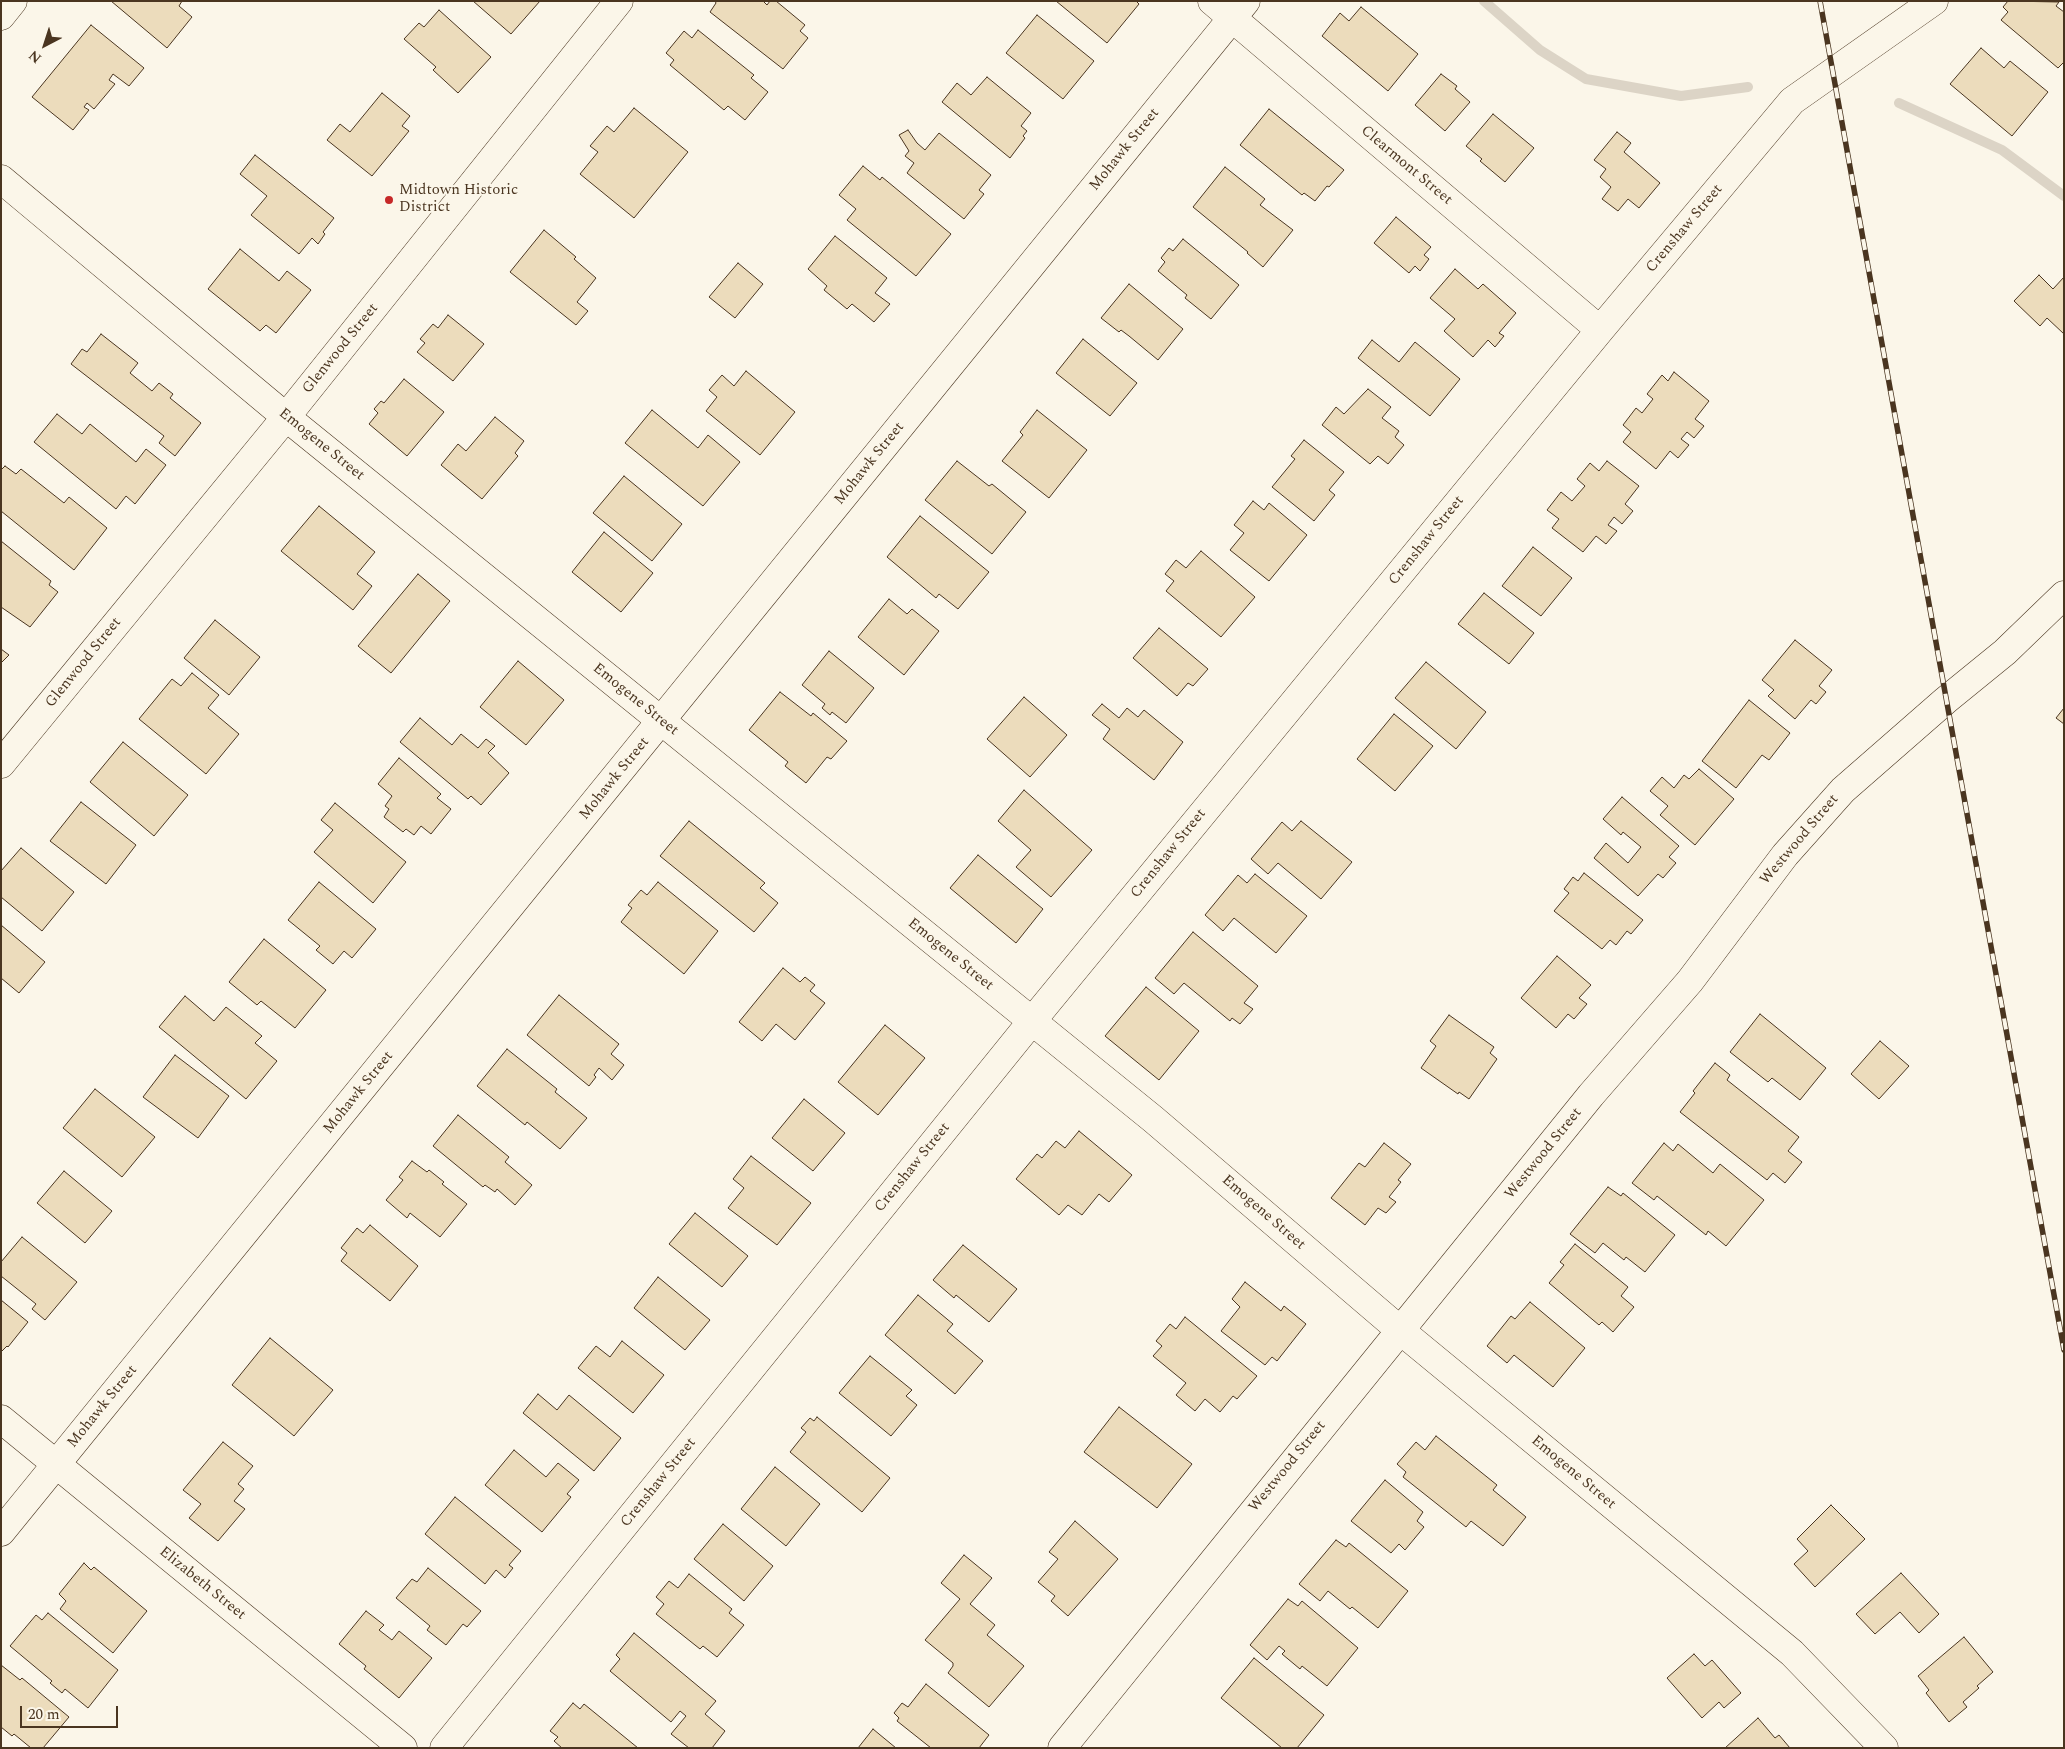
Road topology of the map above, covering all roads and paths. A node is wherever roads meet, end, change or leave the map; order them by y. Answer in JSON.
{"nodes":[{"id":1,"x":13,"y":1,"type":"edge"},
{"id":2,"x":620,"y":1,"type":"edge"},
{"id":3,"x":1934,"y":1,"type":"edge"},
{"id":4,"x":1230,"y":7,"type":"edge"},
{"id":5,"x":1,"y":16,"type":"edge"},
{"id":6,"x":1,"y":179,"type":"edge"},
{"id":7,"x":1600,"y":330,"type":"junction"},
{"id":8,"x":286,"y":417,"type":"junction"},
{"id":9,"x":2064,"y":595,"type":"edge"},
{"id":10,"x":662,"y":721,"type":"junction"},
{"id":11,"x":1,"y":764,"type":"edge"},
{"id":12,"x":1032,"y":1021,"type":"junction"},
{"id":13,"x":1401,"y":1331,"type":"junction"},
{"id":14,"x":1,"y":1420,"type":"edge"},
{"id":15,"x":56,"y":1464,"type":"junction"},
{"id":16,"x":1,"y":1532,"type":"edge"},
{"id":17,"x":403,"y":1748,"type":"edge"},
{"id":18,"x":444,"y":1748,"type":"edge"},
{"id":19,"x":1062,"y":1748,"type":"edge"},
{"id":20,"x":1884,"y":1748,"type":"edge"}],
"edges":[{"from":1,"to":5,"type":"street"},
{"from":2,"to":8,"type":"street","name":"Glenwood Street"},
{"from":3,"to":7,"type":"street","name":"Crenshaw Street"},
{"from":4,"to":7,"type":"street","name":"Clearmont Street"},
{"from":4,"to":10,"type":"street","name":"Mohawk Street"},
{"from":6,"to":8,"type":"street","name":"Emogene Street"},
{"from":7,"to":12,"type":"street","name":"Crenshaw Street"},
{"from":8,"to":10,"type":"street","name":"Emogene Street"},
{"from":8,"to":11,"type":"street","name":"Glenwood Street"},
{"from":9,"to":13,"type":"street","name":"Westwood Street"},
{"from":10,"to":12,"type":"street","name":"Emogene Street"},
{"from":10,"to":15,"type":"street","name":"Mohawk Street"},
{"from":12,"to":13,"type":"street","name":"Emogene Street"},
{"from":12,"to":18,"type":"street","name":"Crenshaw Street"},
{"from":13,"to":19,"type":"street","name":"Westwood Street"},
{"from":13,"to":20,"type":"street","name":"Emogene Street"},
{"from":14,"to":15,"type":"street","name":"Elizabeth Street"},
{"from":15,"to":16,"type":"street","name":"Mohawk Street"},
{"from":15,"to":17,"type":"street","name":"Elizabeth Street"}]}
